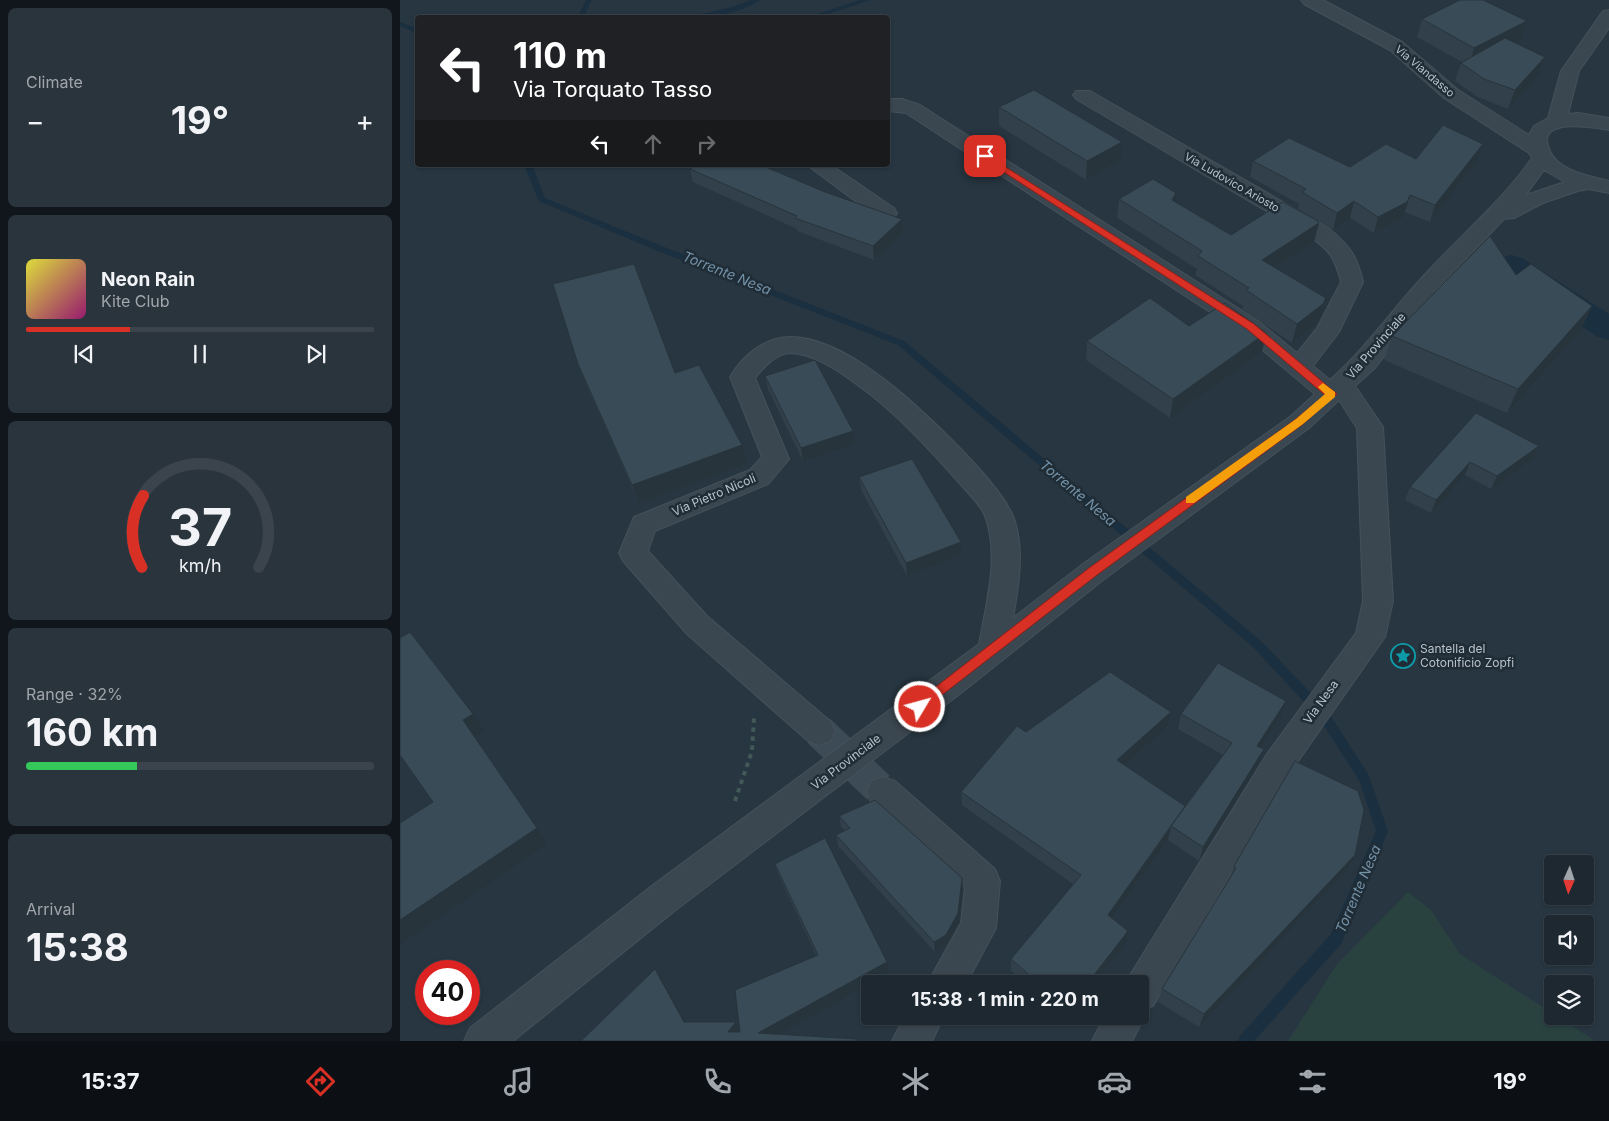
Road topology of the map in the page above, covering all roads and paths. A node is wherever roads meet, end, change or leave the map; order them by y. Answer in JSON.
{"nodes":[{"id":1,"x":1310,"y":0,"type":"edge"},
{"id":2,"x":1609,"y":15,"type":"edge"},
{"id":3,"x":1568,"y":85,"type":"junction"},
{"id":4,"x":1083,"y":95,"type":"dead end"},
{"id":5,"x":890,"y":104,"type":"edge"},
{"id":6,"x":1604,"y":123,"type":"edge"},
{"id":7,"x":1543,"y":140,"type":"junction"},
{"id":8,"x":820,"y":167,"type":"edge"},
{"id":9,"x":1587,"y":183,"type":"junction"},
{"id":10,"x":1609,"y":187,"type":"edge"},
{"id":11,"x":886,"y":213,"type":"edge"},
{"id":12,"x":1493,"y":219,"type":"junction"},
{"id":13,"x":1299,"y":366,"type":"junction"},
{"id":14,"x":1336,"y":390,"type":"junction"},
{"id":15,"x":993,"y":650,"type":"junction"},
{"id":16,"x":744,"y":666,"type":"junction"},
{"id":17,"x":819,"y":731,"type":"tunnel mouth"},
{"id":18,"x":883,"y":792,"type":"tunnel mouth"},
{"id":19,"x":719,"y":856,"type":"junction"},
{"id":20,"x":950,"y":975,"type":"edge"},
{"id":21,"x":1149,"y":979,"type":"edge"},
{"id":22,"x":921,"y":1025,"type":"edge"},
{"id":23,"x":1121,"y":1025,"type":"edge"},
{"id":24,"x":483,"y":1041,"type":"edge"},
{"id":25,"x":911,"y":1041,"type":"edge"},
{"id":26,"x":1112,"y":1041,"type":"edge"}],
"edges":[{"from":1,"to":7,"type":"street","name":"Via Viandasso"},
{"from":2,"to":3,"type":"street","name":"Via Provinciale"},
{"from":3,"to":6,"type":"street"},
{"from":3,"to":7,"type":"street","name":"Via Provinciale"},
{"from":4,"to":13,"type":"street","name":"Via Ludovico Ariosto"},
{"from":5,"to":13,"type":"street","name":"Via Nesa"},
{"from":6,"to":7,"type":"street"},
{"from":7,"to":9,"type":"street","name":"Via Viandasso"},
{"from":7,"to":12,"type":"street","name":"Via Provinciale"},
{"from":8,"to":11,"type":"street"},
{"from":9,"to":10,"type":"street"},
{"from":9,"to":12,"type":"street","name":"Via Provinciale"},
{"from":12,"to":14,"type":"street","name":"Via Provinciale"},
{"from":13,"to":14,"type":"street","name":"Via Nesa"},
{"from":14,"to":15,"type":"street","name":"Via Provinciale"},
{"from":14,"to":21,"type":"street","name":"Via Nesa"},
{"from":15,"to":16,"type":"street","name":"Via Pietro Nicoli"},
{"from":15,"to":19,"type":"street","name":"Via Provinciale"},
{"from":16,"to":17,"type":"street","name":"Via Pietro Nicoli"},
{"from":16,"to":19,"type":"path"},
{"from":18,"to":20,"type":"street"},
{"from":19,"to":24,"type":"street","name":"Via Provinciale"},
{"from":22,"to":25,"type":"street"},
{"from":23,"to":26,"type":"street"}]}
